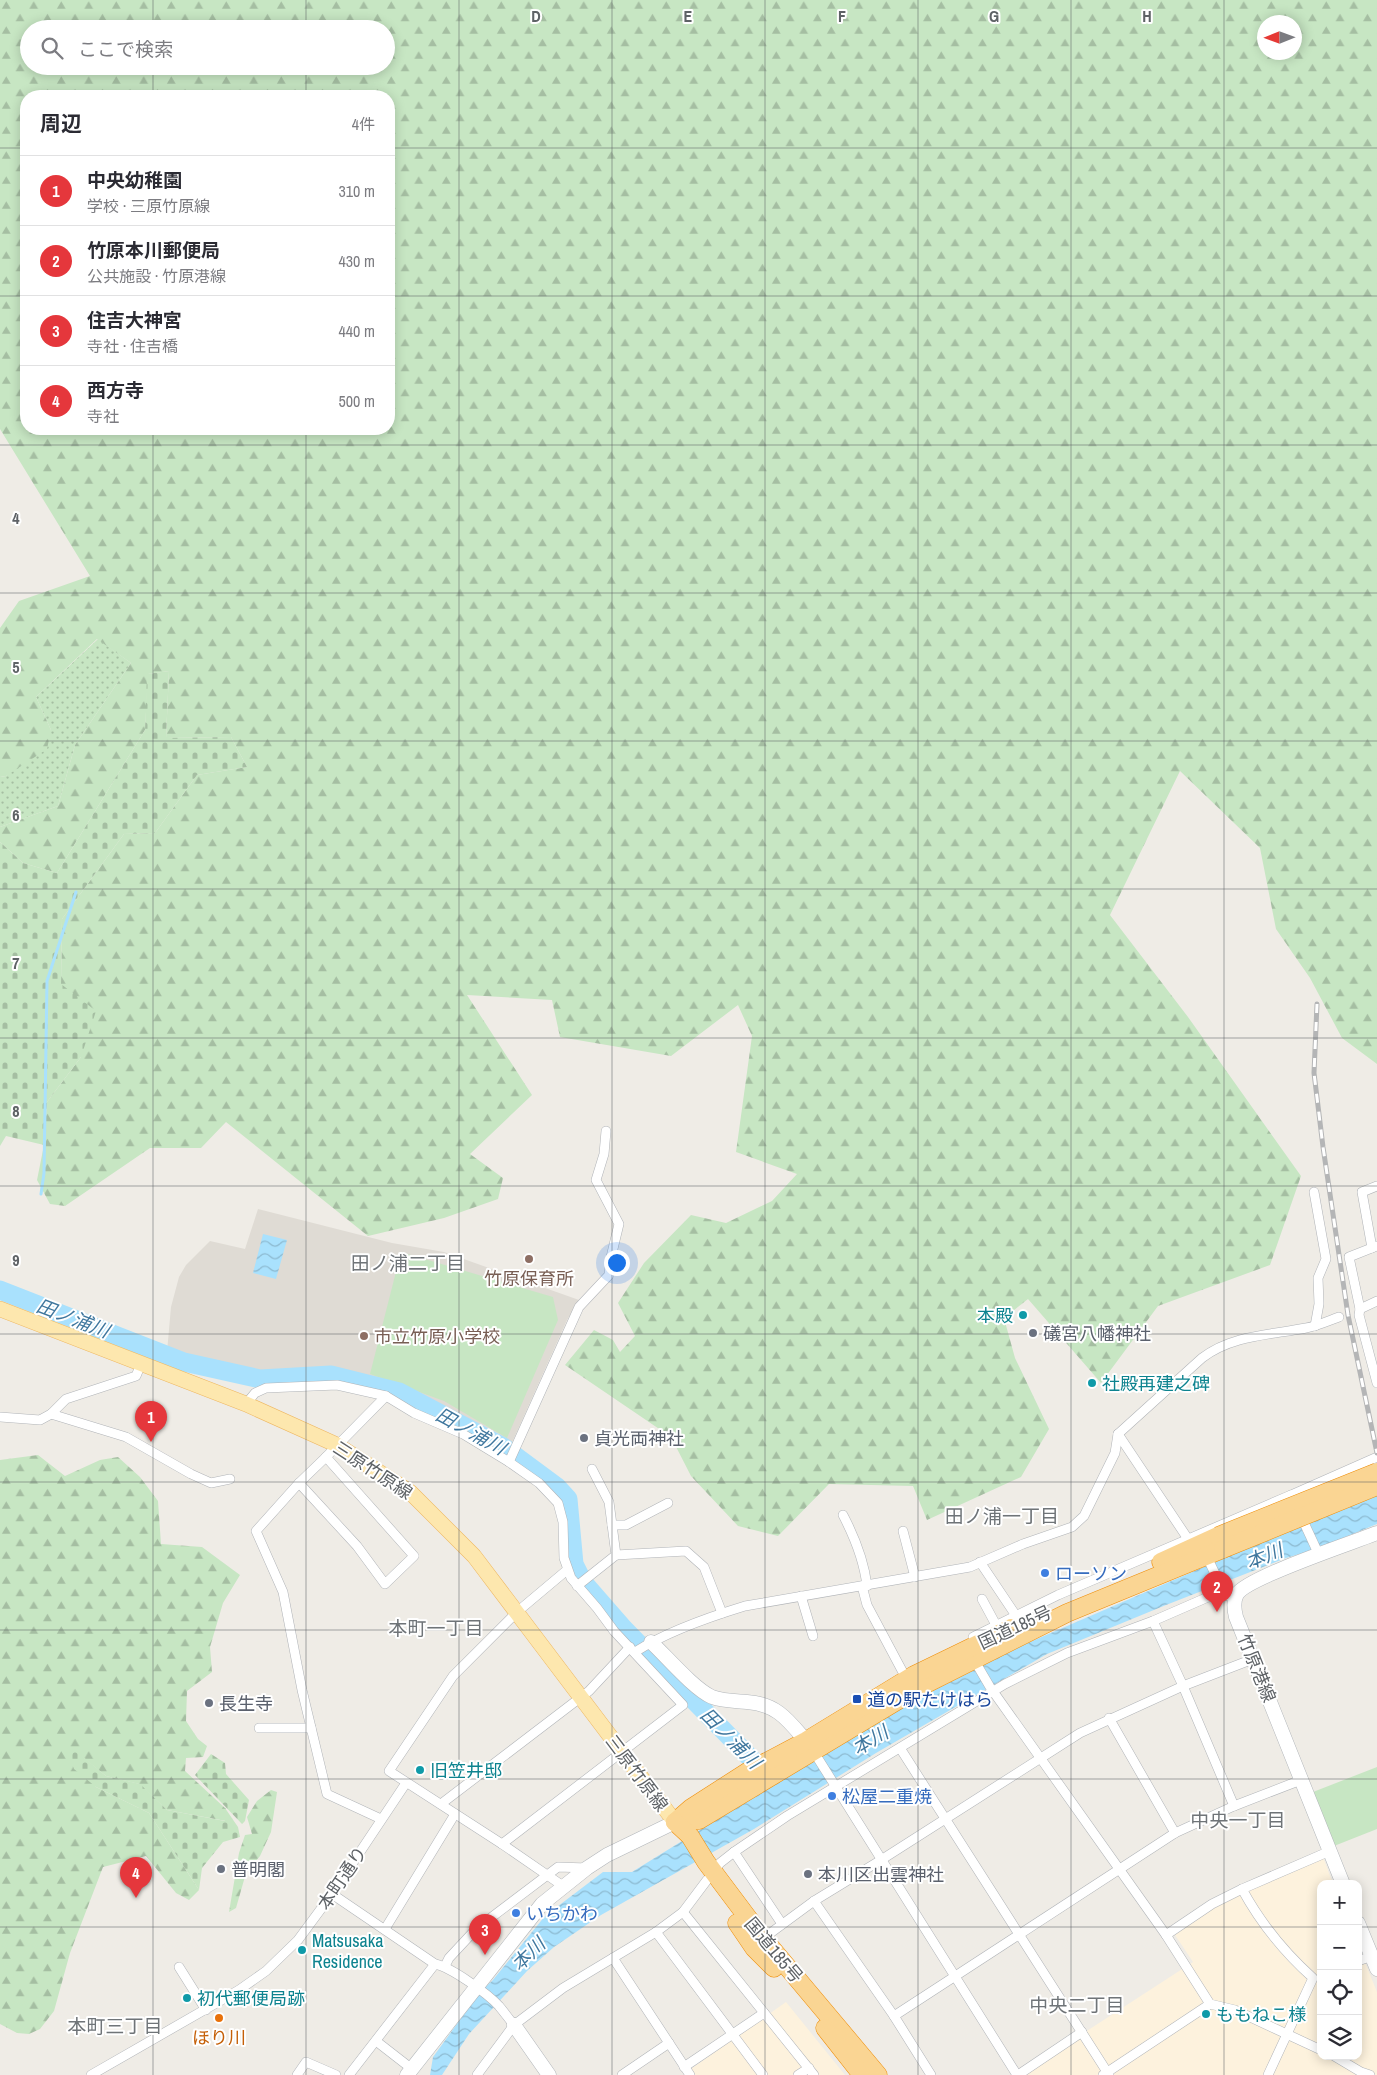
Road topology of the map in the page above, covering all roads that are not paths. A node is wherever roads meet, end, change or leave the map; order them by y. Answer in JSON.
{"nodes":[{"id":1,"x":606,"y":1131,"type":"dead end"},
{"id":2,"x":1377,"y":1186,"type":"edge"},
{"id":3,"x":1314,"y":1192,"type":"dead end"},
{"id":4,"x":1375,"y":1247,"type":"edge"},
{"id":5,"x":1377,"y":1301,"type":"edge"},
{"id":6,"x":0,"y":1309,"type":"edge"},
{"id":7,"x":1360,"y":1309,"type":"junction"},
{"id":8,"x":1339,"y":1317,"type":"dead end"},
{"id":9,"x":1316,"y":1326,"type":"junction"},
{"id":10,"x":140,"y":1364,"type":"junction"},
{"id":11,"x":1377,"y":1383,"type":"edge"},
{"id":12,"x":386,"y":1396,"type":"junction"},
{"id":13,"x":246,"y":1404,"type":"junction"},
{"id":14,"x":51,"y":1414,"type":"junction"},
{"id":15,"x":0,"y":1417,"type":"edge"},
{"id":16,"x":1118,"y":1434,"type":"junction"},
{"id":17,"x":337,"y":1445,"type":"junction"},
{"id":18,"x":511,"y":1456,"type":"junction"},
{"id":19,"x":326,"y":1457,"type":"junction"},
{"id":20,"x":1377,"y":1457,"type":"edge"},
{"id":21,"x":592,"y":1469,"type":"dead end"},
{"id":22,"x":1377,"y":1472,"type":"edge"},
{"id":23,"x":230,"y":1479,"type":"dead end"},
{"id":24,"x":299,"y":1483,"type":"junction"},
{"id":25,"x":1377,"y":1486,"type":"edge"},
{"id":26,"x":1292,"y":1498,"type":"junction"},
{"id":27,"x":668,"y":1503,"type":"dead end"},
{"id":28,"x":843,"y":1516,"type":"dead end"},
{"id":29,"x":612,"y":1526,"type":"junction"},
{"id":30,"x":903,"y":1531,"type":"dead end"},
{"id":31,"x":1377,"y":1533,"type":"edge"},
{"id":32,"x":1191,"y":1543,"type":"junction"},
{"id":33,"x":1220,"y":1543,"type":"junction"},
{"id":34,"x":1318,"y":1552,"type":"junction"},
{"id":35,"x":616,"y":1555,"type":"junction"},
{"id":36,"x":1209,"y":1561,"type":"dead end"},
{"id":37,"x":980,"y":1562,"type":"junction"},
{"id":38,"x":567,"y":1570,"type":"junction"},
{"id":39,"x":915,"y":1577,"type":"junction"},
{"id":40,"x":577,"y":1586,"type":"junction"},
{"id":41,"x":864,"y":1586,"type":"junction"},
{"id":42,"x":1228,"y":1593,"type":"junction"},
{"id":43,"x":801,"y":1596,"type":"junction"},
{"id":44,"x":982,"y":1600,"type":"dead end"},
{"id":45,"x":517,"y":1612,"type":"junction"},
{"id":46,"x":722,"y":1613,"type":"junction"},
{"id":47,"x":1153,"y":1621,"type":"junction"},
{"id":48,"x":1021,"y":1624,"type":"junction"},
{"id":49,"x":996,"y":1625,"type":"junction"},
{"id":50,"x":813,"y":1636,"type":"dead end"},
{"id":51,"x":649,"y":1643,"type":"junction"},
{"id":52,"x":634,"y":1650,"type":"junction"},
{"id":53,"x":973,"y":1653,"type":"junction"},
{"id":54,"x":1253,"y":1659,"type":"junction"},
{"id":55,"x":907,"y":1680,"type":"junction"},
{"id":56,"x":1183,"y":1686,"type":"junction"},
{"id":57,"x":992,"y":1689,"type":"junction"},
{"id":58,"x":580,"y":1697,"type":"junction"},
{"id":59,"x":1109,"y":1718,"type":"junction"},
{"id":60,"x":259,"y":1728,"type":"dead end"},
{"id":61,"x":311,"y":1728,"type":"junction"},
{"id":62,"x":900,"y":1748,"type":"junction"},
{"id":63,"x":812,"y":1750,"type":"junction"},
{"id":64,"x":622,"y":1752,"type":"junction"},
{"id":65,"x":1042,"y":1758,"type":"junction"},
{"id":66,"x":1301,"y":1780,"type":"junction"},
{"id":67,"x":406,"y":1783,"type":"junction"},
{"id":68,"x":833,"y":1784,"type":"junction"},
{"id":69,"x":441,"y":1804,"type":"junction"},
{"id":70,"x":1234,"y":1806,"type":"junction"},
{"id":71,"x":455,"y":1814,"type":"junction"},
{"id":72,"x":381,"y":1819,"type":"junction"},
{"id":73,"x":944,"y":1819,"type":"junction"},
{"id":74,"x":675,"y":1822,"type":"junction"},
{"id":75,"x":1175,"y":1833,"type":"junction"},
{"id":76,"x":502,"y":1844,"type":"junction"},
{"id":77,"x":1330,"y":1851,"type":"junction"},
{"id":78,"x":734,"y":1852,"type":"junction"},
{"id":79,"x":881,"y":1860,"type":"junction"},
{"id":80,"x":587,"y":1868,"type":"junction"},
{"id":81,"x":1119,"y":1869,"type":"junction"},
{"id":82,"x":706,"y":1870,"type":"junction"},
{"id":83,"x":547,"y":1876,"type":"junction"},
{"id":84,"x":1341,"y":1880,"type":"edge"},
{"id":85,"x":564,"y":1886,"type":"junction"},
{"id":86,"x":1242,"y":1888,"type":"junction"},
{"id":87,"x":332,"y":1894,"type":"junction"},
{"id":88,"x":814,"y":1901,"type":"junction"},
{"id":89,"x":683,"y":1912,"type":"junction"},
{"id":90,"x":782,"y":1924,"type":"junction"},
{"id":91,"x":1359,"y":1925,"type":"edge"},
{"id":92,"x":385,"y":1929,"type":"junction"},
{"id":93,"x":656,"y":1932,"type":"junction"},
{"id":94,"x":1020,"y":1934,"type":"junction"},
{"id":95,"x":1166,"y":1935,"type":"junction"},
{"id":96,"x":759,"y":1943,"type":"junction"},
{"id":97,"x":613,"y":1958,"type":"junction"},
{"id":98,"x":1374,"y":1963,"type":"edge"},
{"id":99,"x":435,"y":1964,"type":"junction"},
{"id":100,"x":445,"y":1966,"type":"junction"},
{"id":101,"x":179,"y":1967,"type":"dead end"},
{"id":102,"x":956,"y":1976,"type":"junction"},
{"id":103,"x":1317,"y":1976,"type":"edge"},
{"id":104,"x":479,"y":1989,"type":"junction"},
{"id":105,"x":1210,"y":2004,"type":"junction"},
{"id":106,"x":206,"y":2010,"type":"junction"},
{"id":107,"x":764,"y":2013,"type":"junction"},
{"id":108,"x":894,"y":2016,"type":"junction"},
{"id":109,"x":514,"y":2025,"type":"junction"},
{"id":110,"x":1082,"y":2032,"type":"junction"},
{"id":111,"x":733,"y":2034,"type":"junction"},
{"id":112,"x":1288,"y":2035,"type":"junction"},
{"id":113,"x":376,"y":2041,"type":"junction"},
{"id":114,"x":669,"y":2043,"type":"junction"},
{"id":115,"x":1317,"y":2048,"type":"edge"},
{"id":116,"x":1340,"y":2060,"type":"edge"},
{"id":117,"x":687,"y":2071,"type":"edge"},
{"id":118,"x":410,"y":2072,"type":"edge"},
{"id":119,"x":811,"y":2072,"type":"edge"},
{"id":120,"x":1106,"y":2074,"type":"edge"},
{"id":121,"x":91,"y":2075,"type":"edge"},
{"id":122,"x":297,"y":2075,"type":"edge"},
{"id":123,"x":336,"y":2075,"type":"edge"},
{"id":124,"x":349,"y":2075,"type":"edge"},
{"id":125,"x":478,"y":2075,"type":"edge"},
{"id":126,"x":549,"y":2075,"type":"edge"},
{"id":127,"x":622,"y":2075,"type":"edge"},
{"id":128,"x":763,"y":2075,"type":"edge"},
{"id":129,"x":798,"y":2075,"type":"edge"},
{"id":130,"x":862,"y":2075,"type":"edge"},
{"id":131,"x":878,"y":2075,"type":"edge"},
{"id":132,"x":931,"y":2075,"type":"edge"},
{"id":133,"x":1018,"y":2075,"type":"edge"},
{"id":134,"x":1268,"y":2075,"type":"edge"},
{"id":135,"x":1370,"y":2075,"type":"edge"}],
"edges":[{"from":1,"to":18,"type":"street"},
{"from":2,"to":4,"type":"street"},
{"from":3,"to":9,"type":"street"},
{"from":4,"to":7,"type":"street"},
{"from":5,"to":7,"type":"street"},
{"from":6,"to":10,"type":"main road","name":"三原竹原線"},
{"from":7,"to":11,"type":"street"},
{"from":8,"to":9,"type":"street"},
{"from":9,"to":16,"type":"street"},
{"from":10,"to":13,"type":"main road","name":"三原竹原線"},
{"from":10,"to":14,"type":"street"},
{"from":12,"to":13,"type":"street"},
{"from":12,"to":17,"type":"street"},
{"from":12,"to":18,"type":"street"},
{"from":13,"to":17,"type":"main road","name":"三原竹原線"},
{"from":14,"to":15,"type":"street"},
{"from":14,"to":23,"type":"street"},
{"from":16,"to":32,"type":"street"},
{"from":16,"to":37,"type":"street"},
{"from":17,"to":19,"type":"street"},
{"from":17,"to":45,"type":"main road","name":"三原竹原線"},
{"from":18,"to":38,"type":"street"},
{"from":19,"to":24,"type":"street"},
{"from":19,"to":24,"type":"street"},
{"from":20,"to":26,"type":"street"},
{"from":21,"to":29,"type":"street"},
{"from":22,"to":33,"type":"highway","name":"国道185号","bridge":true},
{"from":24,"to":61,"type":"street"},
{"from":25,"to":33,"type":"highway","name":"国道185号","bridge":true},
{"from":26,"to":32,"type":"street"},
{"from":26,"to":34,"type":"street","bridge":true},
{"from":27,"to":29,"type":"street"},
{"from":28,"to":41,"type":"street"},
{"from":29,"to":35,"type":"street"},
{"from":30,"to":39,"type":"street"},
{"from":31,"to":34,"type":"street"},
{"from":32,"to":33,"type":"highway","name":"国道185号"},
{"from":32,"to":48,"type":"highway","name":"国道185号"},
{"from":33,"to":48,"type":"highway","name":"国道185号"},
{"from":34,"to":42,"type":"street"},
{"from":35,"to":40,"type":"street"},
{"from":35,"to":46,"type":"street"},
{"from":36,"to":42,"type":"street"},
{"from":37,"to":39,"type":"street"},
{"from":37,"to":48,"type":"street"},
{"from":38,"to":40,"type":"street"},
{"from":38,"to":45,"type":"street"},
{"from":39,"to":41,"type":"street"},
{"from":40,"to":52,"type":"street"},
{"from":41,"to":43,"type":"street"},
{"from":41,"to":55,"type":"street"},
{"from":42,"to":47,"type":"street"},
{"from":42,"to":54,"type":"street","name":"竹原港線"},
{"from":43,"to":46,"type":"street"},
{"from":43,"to":50,"type":"street"},
{"from":44,"to":49,"type":"street"},
{"from":45,"to":58,"type":"main road","name":"三原竹原線"},
{"from":45,"to":67,"type":"street"},
{"from":46,"to":51,"type":"street"},
{"from":47,"to":56,"type":"street"},
{"from":47,"to":57,"type":"street"},
{"from":48,"to":49,"type":"street"},
{"from":48,"to":53,"type":"highway","name":"国道185号"},
{"from":49,"to":53,"type":"street"},
{"from":51,"to":52,"type":"street"},
{"from":51,"to":63,"type":"street"},
{"from":52,"to":58,"type":"street"},
{"from":52,"to":64,"type":"street"},
{"from":53,"to":55,"type":"highway","name":"国道185号"},
{"from":53,"to":57,"type":"street"},
{"from":53,"to":63,"type":"highway","name":"国道185号"},
{"from":54,"to":56,"type":"street"},
{"from":54,"to":66,"type":"street","name":"竹原港線"},
{"from":55,"to":63,"type":"highway","name":"国道185号"},
{"from":56,"to":59,"type":"street"},
{"from":56,"to":70,"type":"street"},
{"from":57,"to":62,"type":"street"},
{"from":57,"to":65,"type":"street"},
{"from":58,"to":64,"type":"main road","name":"三原竹原線"},
{"from":58,"to":69,"type":"street"},
{"from":59,"to":65,"type":"street"},
{"from":59,"to":75,"type":"street"},
{"from":60,"to":61,"type":"street"},
{"from":61,"to":72,"type":"street"},
{"from":62,"to":68,"type":"street"},
{"from":62,"to":73,"type":"street"},
{"from":63,"to":68,"type":"street"},
{"from":63,"to":74,"type":"highway","name":"国道185号"},
{"from":64,"to":74,"type":"main road","name":"三原竹原線"},
{"from":64,"to":76,"type":"street"},
{"from":65,"to":73,"type":"street"},
{"from":65,"to":81,"type":"street"},
{"from":66,"to":70,"type":"street"},
{"from":66,"to":77,"type":"street","name":"竹原港線"},
{"from":67,"to":69,"type":"street"},
{"from":67,"to":72,"type":"street","name":"本町通り"},
{"from":68,"to":78,"type":"street"},
{"from":68,"to":79,"type":"street"},
{"from":69,"to":71,"type":"street"},
{"from":70,"to":75,"type":"street"},
{"from":71,"to":76,"type":"street"},
{"from":71,"to":92,"type":"street"},
{"from":72,"to":87,"type":"street","name":"本町通り"},
{"from":73,"to":79,"type":"street"},
{"from":73,"to":94,"type":"street"},
{"from":74,"to":80,"type":"street"},
{"from":74,"to":82,"type":"highway","name":"国道185号"},
{"from":75,"to":81,"type":"street"},
{"from":76,"to":83,"type":"street"},
{"from":77,"to":84,"type":"street","name":"竹原港線"},
{"from":77,"to":86,"type":"street"},
{"from":78,"to":82,"type":"street"},
{"from":78,"to":90,"type":"street"},
{"from":79,"to":88,"type":"street"},
{"from":79,"to":102,"type":"street"},
{"from":80,"to":83,"type":"street"},
{"from":80,"to":85,"type":"street"},
{"from":81,"to":94,"type":"street"},
{"from":81,"to":95,"type":"street"},
{"from":82,"to":89,"type":"street"},
{"from":82,"to":96,"type":"highway","name":"国道185号"},
{"from":83,"to":85,"type":"street"},
{"from":83,"to":100,"type":"street"},
{"from":85,"to":104,"type":"street"},
{"from":86,"to":95,"type":"street"},
{"from":86,"to":103,"type":"street"},
{"from":87,"to":92,"type":"street"},
{"from":87,"to":106,"type":"street","name":"本町通り"},
{"from":88,"to":90,"type":"street"},
{"from":88,"to":108,"type":"street"},
{"from":89,"to":93,"type":"street"},
{"from":89,"to":107,"type":"street"},
{"from":90,"to":96,"type":"street"},
{"from":91,"to":98,"type":"street"},
{"from":92,"to":99,"type":"street"},
{"from":93,"to":97,"type":"street"},
{"from":93,"to":111,"type":"street"},
{"from":94,"to":102,"type":"street"},
{"from":94,"to":110,"type":"street"},
{"from":95,"to":105,"type":"street"},
{"from":96,"to":130,"type":"highway","name":"国道185号"},
{"from":96,"to":131,"type":"highway","name":"国道185号"},
{"from":97,"to":109,"type":"street"},
{"from":97,"to":114,"type":"street"},
{"from":99,"to":100,"type":"street"},
{"from":99,"to":113,"type":"street"},
{"from":100,"to":104,"type":"street"},
{"from":101,"to":106,"type":"street"},
{"from":102,"to":108,"type":"street"},
{"from":102,"to":133,"type":"street"},
{"from":103,"to":112,"type":"street"},
{"from":104,"to":109,"type":"street"},
{"from":104,"to":118,"type":"street"},
{"from":105,"to":112,"type":"street"},
{"from":105,"to":120,"type":"street"},
{"from":106,"to":121,"type":"street","name":"本町通り"},
{"from":107,"to":111,"type":"street"},
{"from":107,"to":119,"type":"street"},
{"from":108,"to":132,"type":"street"},
{"from":109,"to":125,"type":"street"},
{"from":109,"to":126,"type":"street"},
{"from":110,"to":120,"type":"street"},
{"from":110,"to":133,"type":"street"},
{"from":111,"to":117,"type":"street"},
{"from":111,"to":128,"type":"street"},
{"from":112,"to":115,"type":"street"},
{"from":112,"to":134,"type":"street"},
{"from":113,"to":118,"type":"street"},
{"from":113,"to":124,"type":"street"},
{"from":114,"to":117,"type":"street"},
{"from":114,"to":127,"type":"street"},
{"from":116,"to":135,"type":"street"},
{"from":119,"to":129,"type":"street"},
{"from":122,"to":123,"type":"street"}]}
